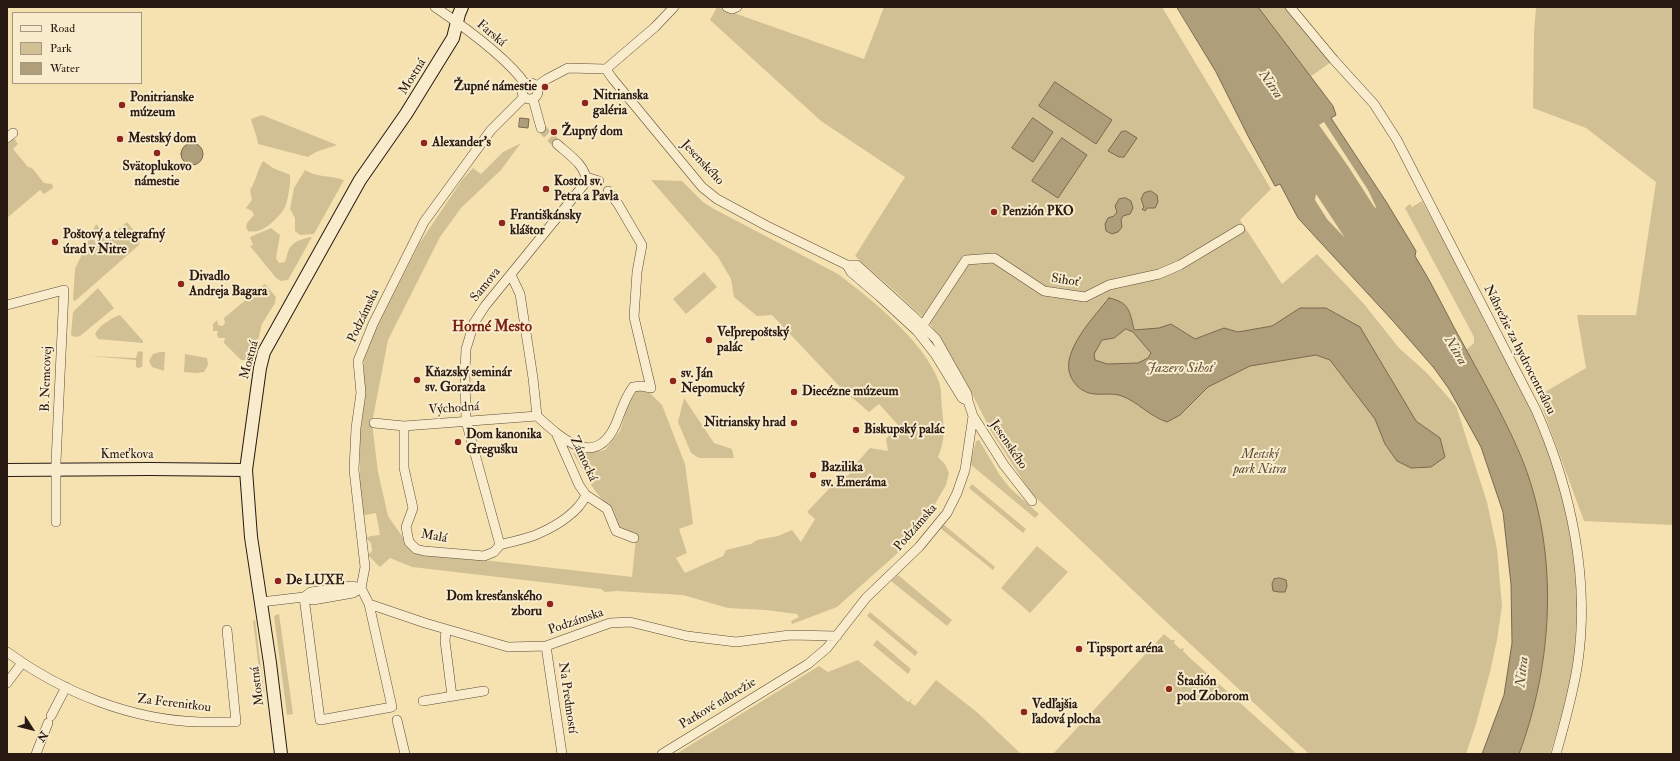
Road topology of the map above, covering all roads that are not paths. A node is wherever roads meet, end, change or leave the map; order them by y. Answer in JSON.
{"nodes":[{"id":1,"x":435,"y":7,"type":"edge"},
{"id":2,"x":462,"y":7,"type":"edge"},
{"id":3,"x":674,"y":7,"type":"edge"},
{"id":4,"x":727,"y":7,"type":"edge"},
{"id":5,"x":737,"y":7,"type":"edge"},
{"id":6,"x":1290,"y":7,"type":"edge"},
{"id":7,"x":457,"y":22,"type":"junction"},
{"id":8,"x":606,"y":69,"type":"junction"},
{"id":9,"x":526,"y":85,"type":"junction"},
{"id":10,"x":537,"y":86,"type":"junction"},
{"id":11,"x":529,"y":98,"type":"junction"},
{"id":12,"x":541,"y":128,"type":"tunnel mouth"},
{"id":13,"x":557,"y":144,"type":"tunnel mouth"},
{"id":14,"x":586,"y":177,"type":"junction"},
{"id":15,"x":599,"y":181,"type":"dead end"},
{"id":16,"x":608,"y":191,"type":"dead end"},
{"id":17,"x":1240,"y":228,"type":"dead end"},
{"id":18,"x":511,"y":276,"type":"junction"},
{"id":19,"x":7,"y":305,"type":"edge"},
{"id":20,"x":920,"y":328,"type":"junction"},
{"id":21,"x":537,"y":416,"type":"junction"},
{"id":22,"x":973,"y":416,"type":"junction"},
{"id":23,"x":466,"y":421,"type":"junction"},
{"id":24,"x":374,"y":423,"type":"dead end"},
{"id":25,"x":404,"y":426,"type":"junction"},
{"id":26,"x":557,"y":434,"type":"junction"},
{"id":27,"x":7,"y":470,"type":"edge"},
{"id":28,"x":56,"y":470,"type":"junction"},
{"id":29,"x":246,"y":470,"type":"junction"},
{"id":30,"x":586,"y":495,"type":"junction"},
{"id":31,"x":1032,"y":501,"type":"dead end"},
{"id":32,"x":56,"y":522,"type":"dead end"},
{"id":33,"x":634,"y":538,"type":"dead end"},
{"id":34,"x":500,"y":544,"type":"junction"},
{"id":35,"x":361,"y":588,"type":"junction"},
{"id":36,"x":304,"y":597,"type":"junction"},
{"id":37,"x":260,"y":602,"type":"junction"},
{"id":38,"x":369,"y":604,"type":"junction"},
{"id":39,"x":227,"y":630,"type":"dead end"},
{"id":40,"x":446,"y":630,"type":"junction"},
{"id":41,"x":837,"y":636,"type":"junction"},
{"id":42,"x":546,"y":646,"type":"junction"},
{"id":43,"x":7,"y":652,"type":"edge"},
{"id":44,"x":22,"y":663,"type":"junction"},
{"id":45,"x":788,"y":677,"type":"joint"},
{"id":46,"x":7,"y":683,"type":"edge"},
{"id":47,"x":66,"y":687,"type":"junction"},
{"id":48,"x":484,"y":691,"type":"dead end"},
{"id":49,"x":452,"y":696,"type":"junction"},
{"id":50,"x":423,"y":701,"type":"dead end"},
{"id":51,"x":397,"y":720,"type":"dead end"},
{"id":52,"x":36,"y":754,"type":"edge"},
{"id":53,"x":281,"y":754,"type":"edge"},
{"id":54,"x":405,"y":754,"type":"edge"},
{"id":55,"x":562,"y":754,"type":"edge"},
{"id":56,"x":662,"y":754,"type":"edge"},
{"id":57,"x":1556,"y":754,"type":"edge"}],
"edges":[{"from":1,"to":7,"type":"street","name":"Farská"},
{"from":2,"to":7,"type":"street","name":"Mostná"},
{"from":3,"to":8,"type":"street"},
{"from":4,"to":5,"type":"street"},
{"from":6,"to":57,"type":"street","name":"Nábrežie za hydrocentrálou"},
{"from":7,"to":9,"type":"street","name":"Farská"},
{"from":7,"to":29,"type":"street","name":"Mostná"},
{"from":8,"to":10,"type":"street"},
{"from":8,"to":20,"type":"street","name":"Jesenského"},
{"from":9,"to":10,"type":"street"},
{"from":9,"to":11,"type":"street"},
{"from":10,"to":11,"type":"street"},
{"from":11,"to":12,"type":"street"},
{"from":11,"to":35,"type":"street","name":"Podzámska"},
{"from":13,"to":14,"type":"street"},
{"from":14,"to":15,"type":"street"},
{"from":14,"to":18,"type":"street","name":"Samova"},
{"from":16,"to":26,"type":"street"},
{"from":17,"to":20,"type":"street","name":"Sihoť"},
{"from":18,"to":21,"type":"street"},
{"from":18,"to":23,"type":"street","name":"Samova"},
{"from":19,"to":28,"type":"street","name":"B. Nemcovej"},
{"from":20,"to":22,"type":"street","name":"Jesenského"},
{"from":21,"to":23,"type":"street","name":"Východná"},
{"from":21,"to":26,"type":"street"},
{"from":22,"to":31,"type":"street","name":"Jesenského"},
{"from":22,"to":41,"type":"street","name":"Podzámska"},
{"from":23,"to":25,"type":"street","name":"Východná"},
{"from":23,"to":34,"type":"street","name":"Samova"},
{"from":24,"to":25,"type":"street","name":"Východná"},
{"from":25,"to":34,"type":"street","name":"Malá"},
{"from":26,"to":30,"type":"street","name":"Zámocká"},
{"from":27,"to":28,"type":"street","name":"Kmeťkova"},
{"from":28,"to":29,"type":"street","name":"Kmeťkova"},
{"from":28,"to":32,"type":"street","name":"B. Nemcovej"},
{"from":29,"to":37,"type":"street","name":"Mostná"},
{"from":30,"to":33,"type":"street","name":"Zámocká"},
{"from":30,"to":34,"type":"street","name":"Zámocká"},
{"from":35,"to":36,"type":"street"},
{"from":35,"to":38,"type":"street"},
{"from":36,"to":37,"type":"street"},
{"from":36,"to":38,"type":"street"},
{"from":37,"to":53,"type":"street","name":"Mostná"},
{"from":38,"to":40,"type":"street","name":"Podzámska"},
{"from":39,"to":47,"type":"street","name":"Za Ferenitkou"},
{"from":40,"to":42,"type":"street","name":"Podzámska"},
{"from":40,"to":49,"type":"street"},
{"from":41,"to":42,"type":"street","name":"Podzámska"},
{"from":41,"to":45,"type":"street","name":"Podzámska"},
{"from":42,"to":55,"type":"street","name":"Na Predmostí"},
{"from":43,"to":44,"type":"street","name":"Za Ferenitkou"},
{"from":44,"to":46,"type":"street"},
{"from":44,"to":47,"type":"street","name":"Za Ferenitkou"},
{"from":45,"to":56,"type":"street","name":"Parkové nábrežie"},
{"from":47,"to":52,"type":"street"},
{"from":48,"to":49,"type":"street"},
{"from":49,"to":50,"type":"street"},
{"from":51,"to":54,"type":"street"}]}
